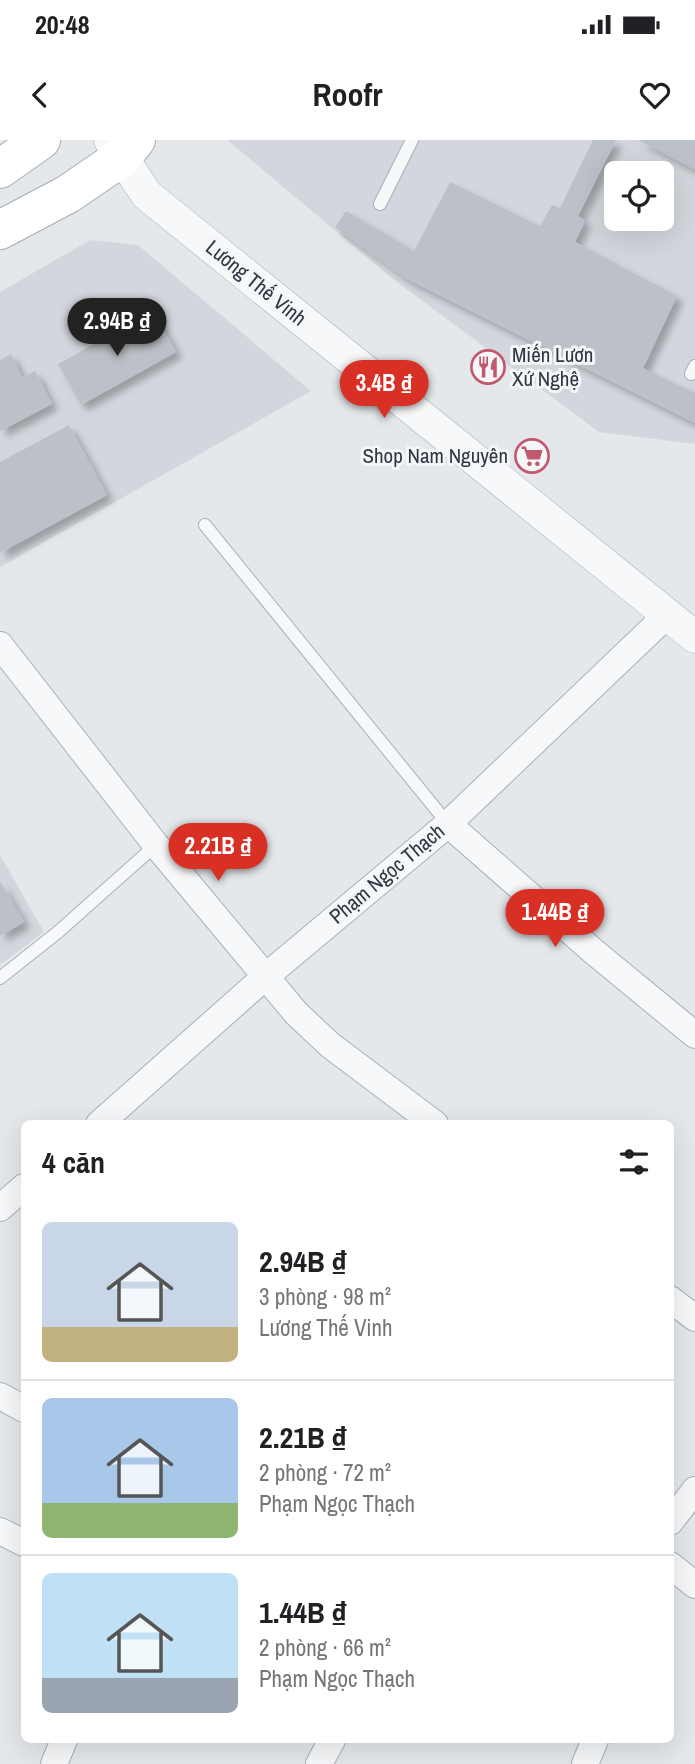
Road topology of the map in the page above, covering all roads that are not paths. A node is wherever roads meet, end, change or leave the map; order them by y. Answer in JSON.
{"nodes":[{"id":1,"x":41,"y":140,"type":"edge"},
{"id":2,"x":412,"y":140,"type":"edge"},
{"id":3,"x":122,"y":146,"type":"edge"},
{"id":4,"x":0,"y":169,"type":"edge"},
{"id":5,"x":380,"y":204,"type":"dead end"},
{"id":6,"x":0,"y":230,"type":"edge"},
{"id":7,"x":205,"y":525,"type":"dead end"},
{"id":8,"x":667,"y":615,"type":"junction"},
{"id":9,"x":695,"y":637,"type":"edge"},
{"id":10,"x":0,"y":645,"type":"edge"},
{"id":11,"x":448,"y":824,"type":"junction"},
{"id":12,"x":156,"y":845,"type":"junction"},
{"id":13,"x":265,"y":977,"type":"junction"},
{"id":14,"x":0,"y":978,"type":"edge"},
{"id":15,"x":695,"y":1035,"type":"edge"},
{"id":16,"x":104,"y":1120,"type":"edge"},
{"id":17,"x":430,"y":1120,"type":"edge"},
{"id":18,"x":21,"y":1190,"type":"edge"},
{"id":19,"x":0,"y":1208,"type":"edge"},
{"id":20,"x":674,"y":1302,"type":"edge"},
{"id":21,"x":695,"y":1318,"type":"edge"},
{"id":22,"x":0,"y":1396,"type":"edge"},
{"id":23,"x":21,"y":1407,"type":"edge"},
{"id":24,"x":695,"y":1490,"type":"edge"},
{"id":25,"x":674,"y":1517,"type":"edge"},
{"id":26,"x":0,"y":1531,"type":"edge"},
{"id":27,"x":21,"y":1542,"type":"edge"},
{"id":28,"x":674,"y":1568,"type":"edge"},
{"id":29,"x":695,"y":1585,"type":"edge"},
{"id":30,"x":63,"y":1743,"type":"edge"},
{"id":31,"x":330,"y":1743,"type":"edge"},
{"id":32,"x":594,"y":1743,"type":"edge"},
{"id":33,"x":54,"y":1764,"type":"edge"},
{"id":34,"x":319,"y":1764,"type":"edge"},
{"id":35,"x":585,"y":1764,"type":"edge"}],
"edges":[{"from":1,"to":4,"type":"main road"},
{"from":2,"to":5,"type":"lane"},
{"from":3,"to":6,"type":"main road"},
{"from":3,"to":8,"type":"street","name":"Lương Thế Vinh"},
{"from":7,"to":11,"type":"lane"},
{"from":8,"to":9,"type":"street","name":"Lương Thế Vinh"},
{"from":8,"to":11,"type":"street","name":"Phạm Ngọc Thạch"},
{"from":10,"to":12,"type":"street"},
{"from":11,"to":13,"type":"street","name":"Phạm Ngọc Thạch"},
{"from":11,"to":15,"type":"street"},
{"from":12,"to":13,"type":"street"},
{"from":12,"to":14,"type":"lane"},
{"from":13,"to":16,"type":"street","name":"Phạm Ngọc Thạch"},
{"from":13,"to":17,"type":"street"},
{"from":18,"to":19,"type":"street"},
{"from":20,"to":21,"type":"street"},
{"from":22,"to":23,"type":"street"},
{"from":24,"to":25,"type":"street"},
{"from":26,"to":27,"type":"street"},
{"from":28,"to":29,"type":"street"},
{"from":30,"to":33,"type":"street"},
{"from":31,"to":34,"type":"street"},
{"from":32,"to":35,"type":"street"}]}
